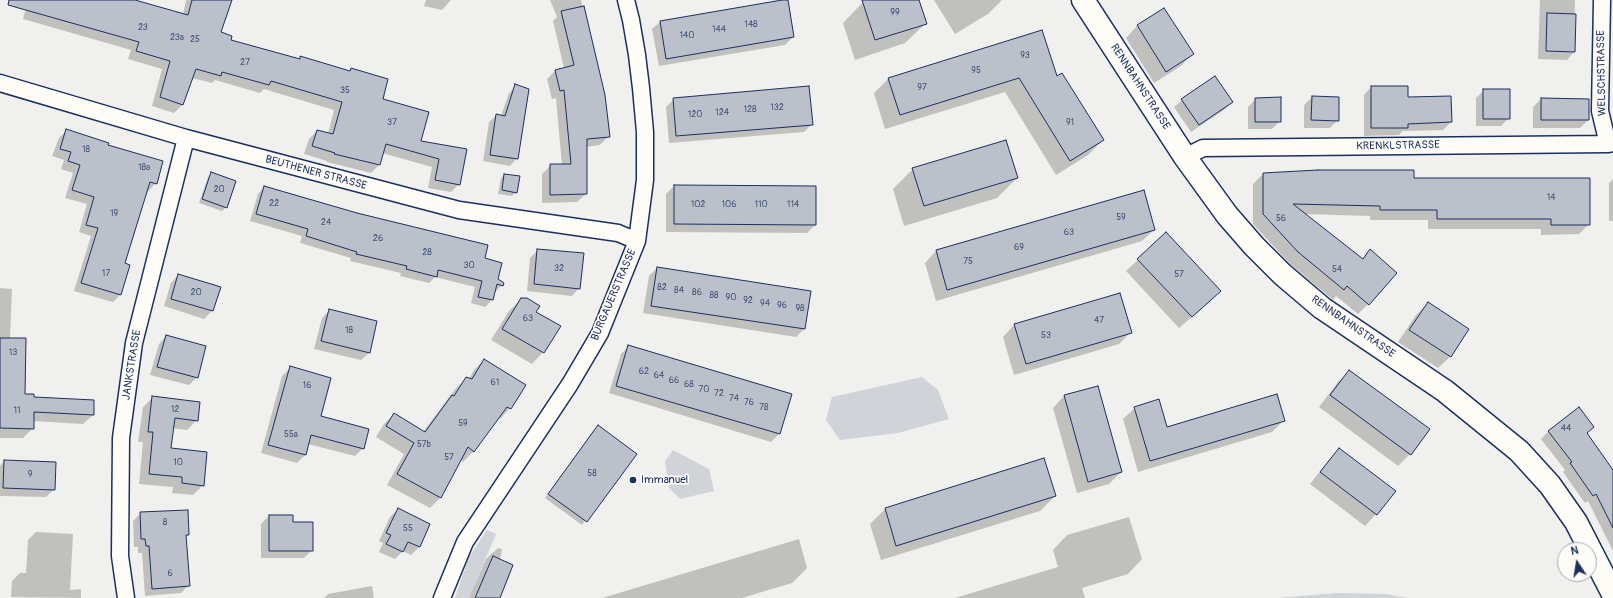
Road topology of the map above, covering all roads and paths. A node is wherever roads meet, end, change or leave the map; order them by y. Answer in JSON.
{"nodes":[{"id":1,"x":626,"y":0,"type":"edge"},
{"id":2,"x":1083,"y":0,"type":"edge"},
{"id":3,"x":1602,"y":0,"type":"edge"},
{"id":4,"x":0,"y":83,"type":"edge"},
{"id":5,"x":186,"y":138,"type":"junction"},
{"id":6,"x":1611,"y":144,"type":"edge"},
{"id":7,"x":1185,"y":158,"type":"junction"},
{"id":8,"x":637,"y":242,"type":"junction"},
{"id":9,"x":1613,"y":594,"type":"edge"},
{"id":10,"x":126,"y":598,"type":"edge"},
{"id":11,"x":442,"y":598,"type":"edge"}],
"edges":[{"from":1,"to":8,"type":"street","name":"BURGAUERSTRASSE"},
{"from":2,"to":7,"type":"street","name":"RENNBAHNSTRASSE"},
{"from":3,"to":6,"type":"street","name":"WELSCHSTRASSE"},
{"from":4,"to":5,"type":"street","name":"BEUTHENER STRASSE"},
{"from":5,"to":8,"type":"street","name":"BEUTHENER STRASSE"},
{"from":5,"to":10,"type":"street","name":"JANKSTRASSE"},
{"from":6,"to":7,"type":"street","name":"KRENKLSTRASSE"},
{"from":7,"to":9,"type":"street","name":"RENNBAHNSTRASSE"},
{"from":8,"to":11,"type":"street","name":"BURGAUERSTRASSE"}]}
